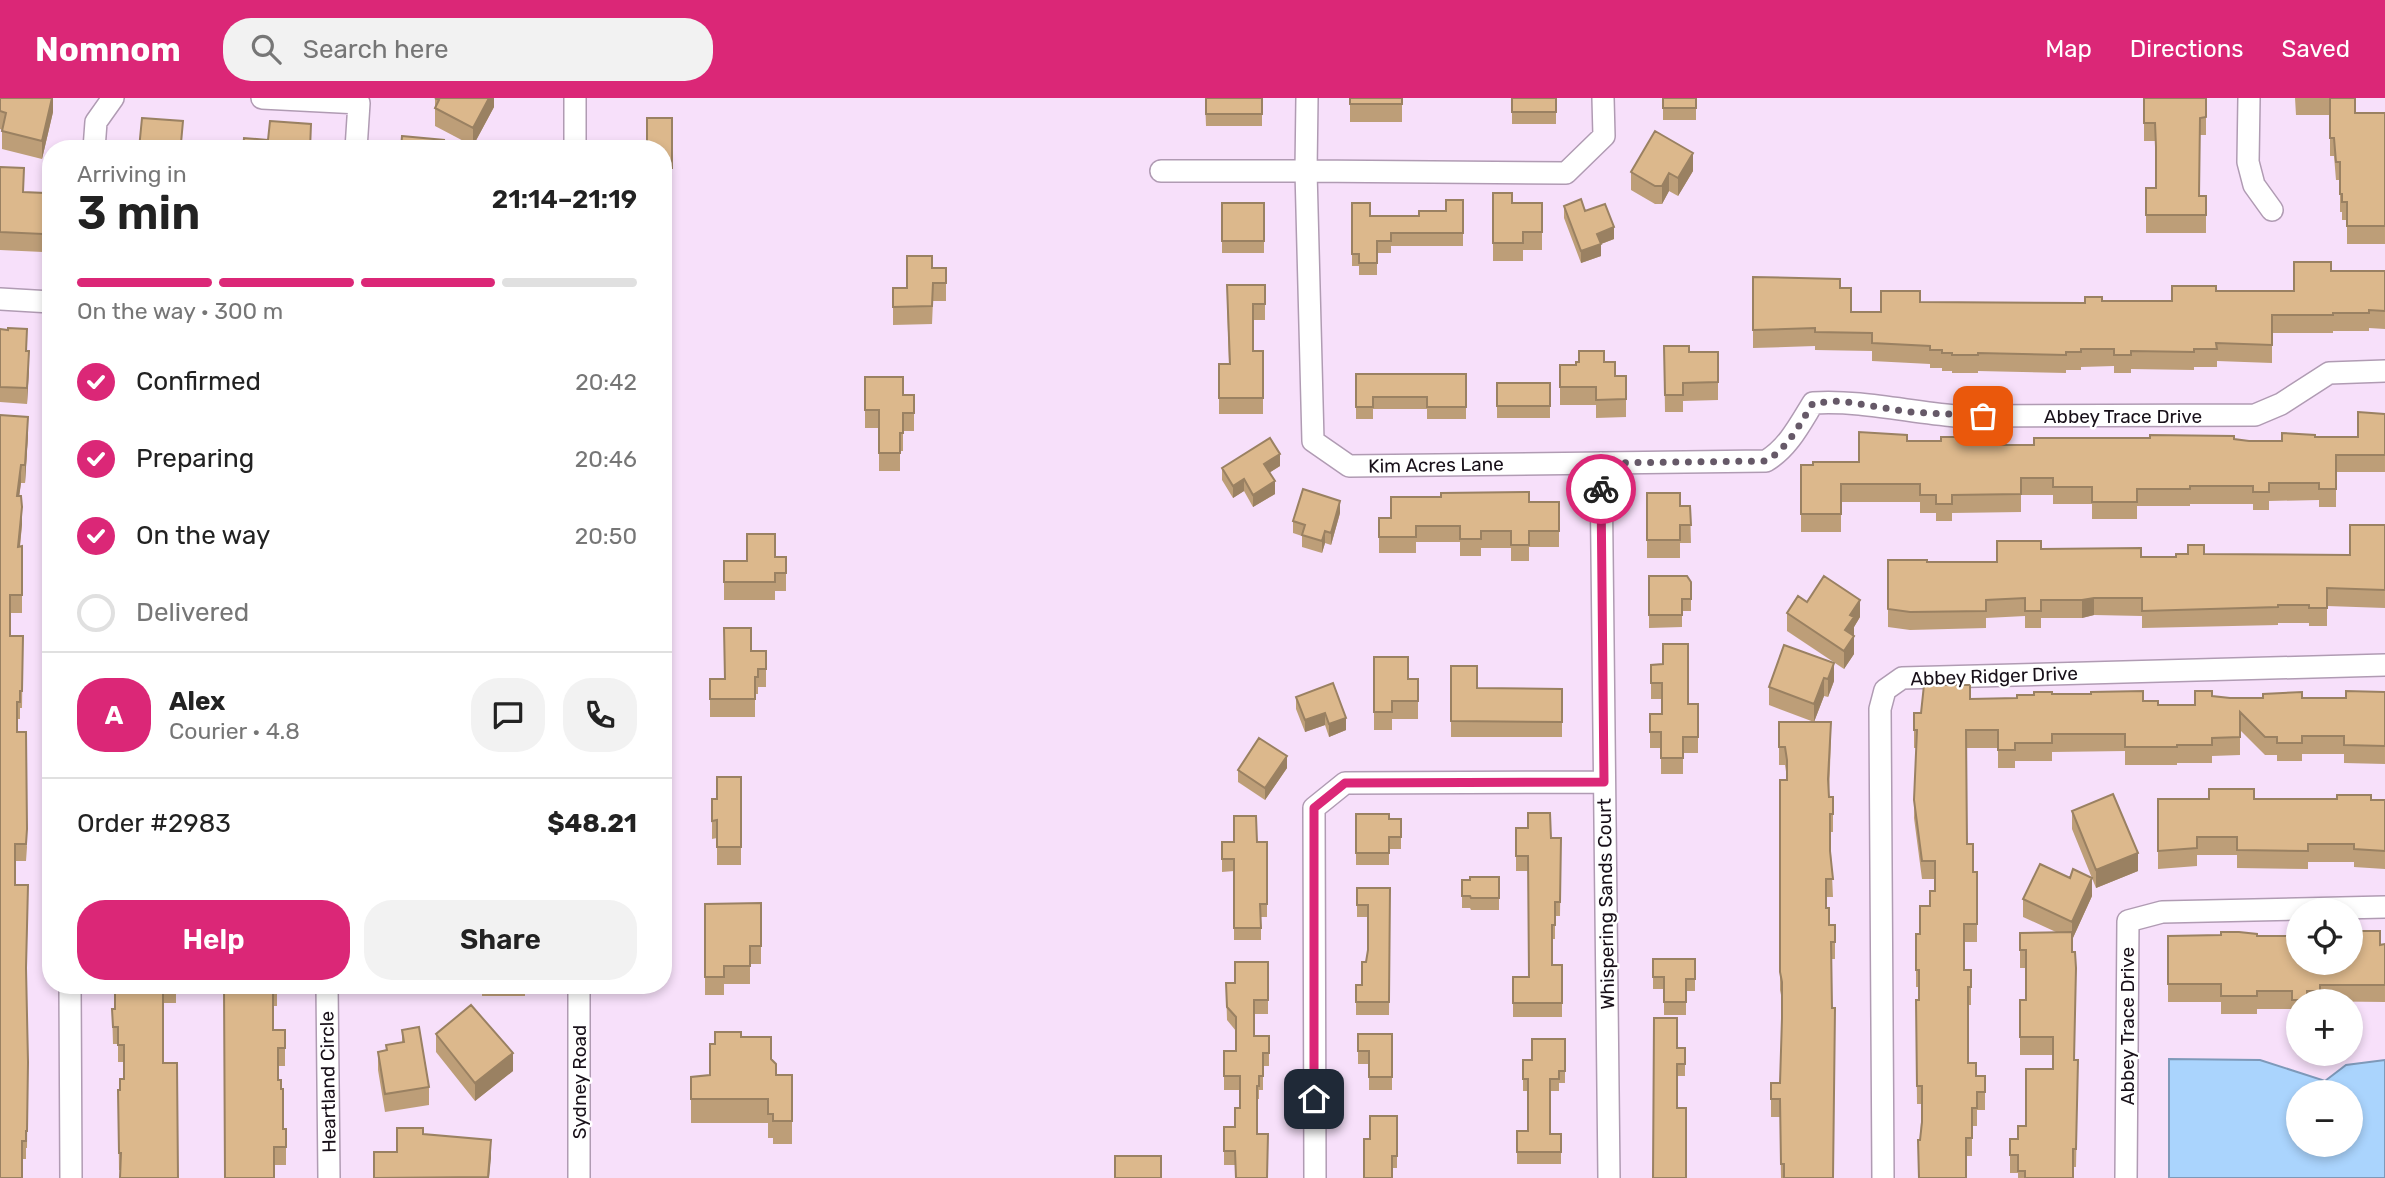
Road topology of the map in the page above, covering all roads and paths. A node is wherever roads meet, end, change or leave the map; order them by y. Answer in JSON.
{"nodes":[{"id":1,"x":113,"y":98,"type":"edge"},
{"id":2,"x":262,"y":98,"type":"edge"},
{"id":3,"x":575,"y":98,"type":"edge"},
{"id":4,"x":1307,"y":98,"type":"edge"},
{"id":5,"x":1603,"y":98,"type":"edge"},
{"id":6,"x":2249,"y":98,"type":"edge"},
{"id":7,"x":362,"y":101,"type":"edge"},
{"id":8,"x":95,"y":140,"type":"edge"},
{"id":9,"x":357,"y":140,"type":"edge"},
{"id":10,"x":575,"y":140,"type":"edge"},
{"id":11,"x":1161,"y":171,"type":"dead end"},
{"id":12,"x":1306,"y":171,"type":"junction"},
{"id":13,"x":2272,"y":210,"type":"dead end"},
{"id":14,"x":0,"y":299,"type":"edge"},
{"id":15,"x":42,"y":301,"type":"edge"},
{"id":16,"x":2385,"y":371,"type":"edge"},
{"id":17,"x":1754,"y":462,"type":"joint"},
{"id":18,"x":1601,"y":463,"type":"junction"},
{"id":19,"x":2385,"y":665,"type":"edge"},
{"id":20,"x":1604,"y":782,"type":"junction"},
{"id":21,"x":2385,"y":907,"type":"edge"},
{"id":22,"x":70,"y":994,"type":"edge"},
{"id":23,"x":327,"y":994,"type":"edge"},
{"id":24,"x":579,"y":994,"type":"edge"},
{"id":25,"x":71,"y":1178,"type":"edge"},
{"id":26,"x":329,"y":1178,"type":"edge"},
{"id":27,"x":579,"y":1178,"type":"edge"},
{"id":28,"x":1315,"y":1178,"type":"edge"},
{"id":29,"x":1609,"y":1178,"type":"edge"},
{"id":30,"x":1883,"y":1178,"type":"edge"},
{"id":31,"x":2126,"y":1178,"type":"edge"}],
"edges":[{"from":1,"to":8,"type":"street"},
{"from":2,"to":7,"type":"street"},
{"from":3,"to":10,"type":"street"},
{"from":4,"to":12,"type":"street","name":"Kim Acres Lane"},
{"from":5,"to":12,"type":"street"},
{"from":6,"to":13,"type":"street"},
{"from":7,"to":9,"type":"street"},
{"from":11,"to":12,"type":"street"},
{"from":12,"to":18,"type":"street","name":"Kim Acres Lane"},
{"from":14,"to":15,"type":"street"},
{"from":16,"to":17,"type":"street","name":"Abbey Trace Drive"},
{"from":17,"to":18,"type":"street","name":"Kim Acres Lane"},
{"from":18,"to":20,"type":"street","name":"Whispering Sands Court"},
{"from":19,"to":30,"type":"street","name":"Abbey Ridger Drive"},
{"from":20,"to":28,"type":"street"},
{"from":20,"to":29,"type":"street","name":"Whispering Sands Court"},
{"from":21,"to":31,"type":"street","name":"Abbey Trace Drive"},
{"from":22,"to":25,"type":"street"},
{"from":23,"to":26,"type":"street","name":"Heartland Circle"},
{"from":24,"to":27,"type":"street","name":"Sydney Road"}]}
